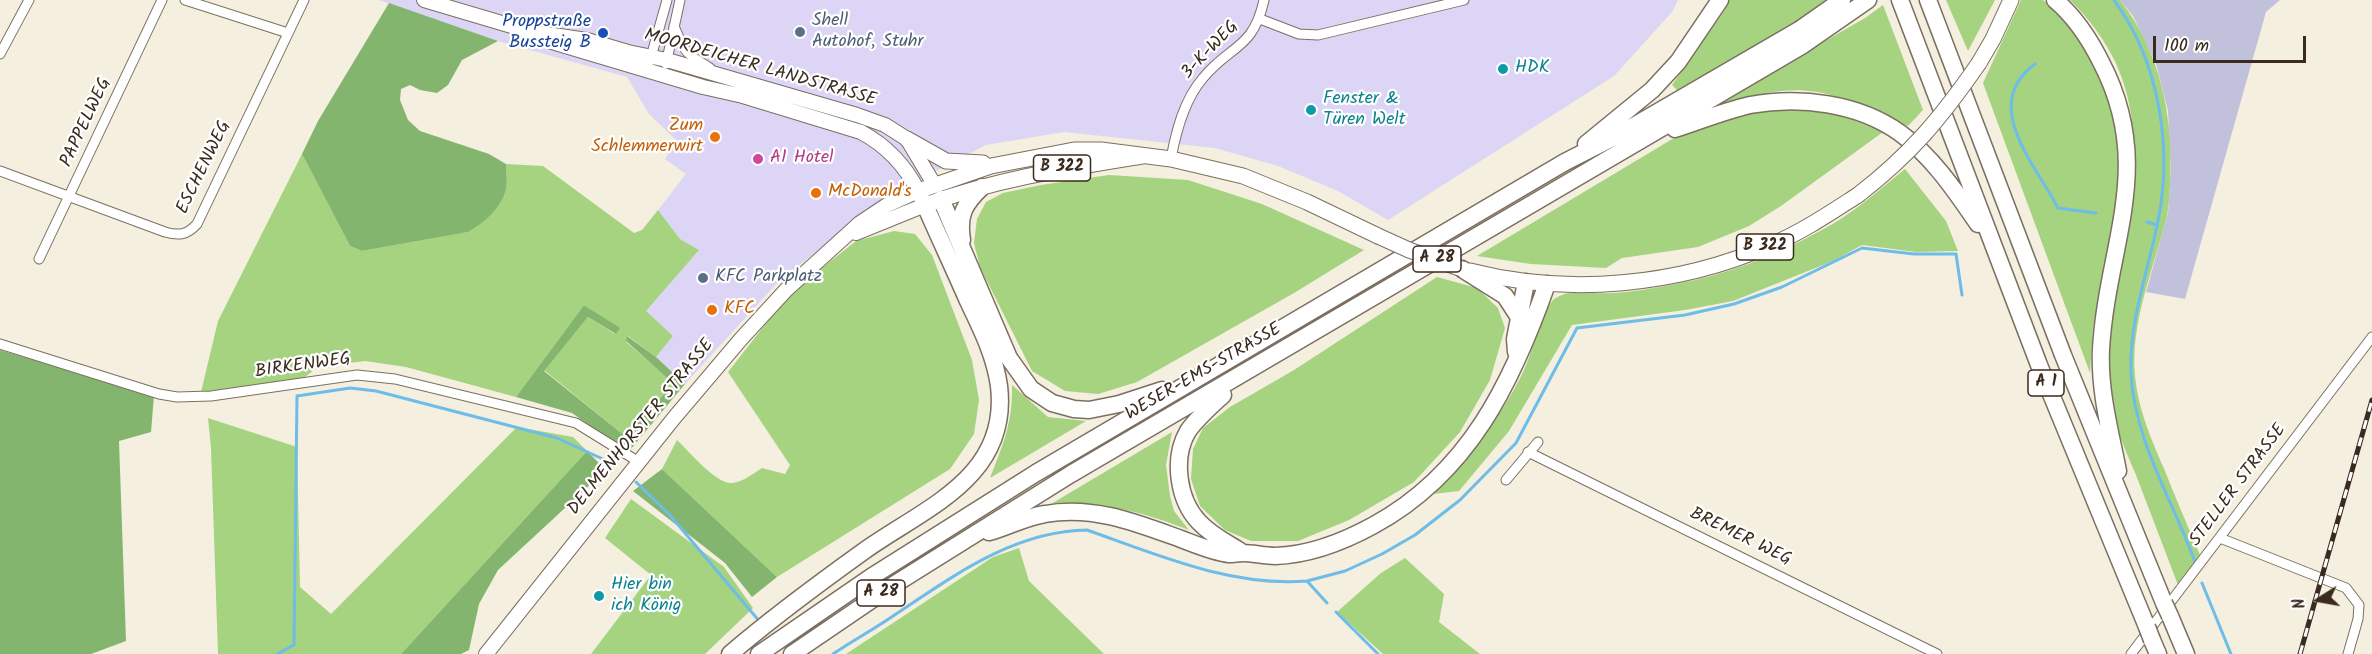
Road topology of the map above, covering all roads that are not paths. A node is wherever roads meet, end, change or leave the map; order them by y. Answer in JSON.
{"nodes":[{"id":1,"x":29,"y":0,"type":"edge"},
{"id":2,"x":162,"y":0,"type":"edge"},
{"id":3,"x":185,"y":0,"type":"edge"},
{"id":4,"x":304,"y":0,"type":"edge"},
{"id":5,"x":424,"y":0,"type":"edge"},
{"id":6,"x":667,"y":0,"type":"edge"},
{"id":7,"x":680,"y":0,"type":"edge"},
{"id":8,"x":1264,"y":0,"type":"edge"},
{"id":9,"x":1464,"y":0,"type":"edge"},
{"id":10,"x":1720,"y":0,"type":"edge"},
{"id":11,"x":1842,"y":0,"type":"edge"},
{"id":12,"x":1900,"y":0,"type":"edge"},
{"id":13,"x":1928,"y":0,"type":"edge"},
{"id":14,"x":2011,"y":0,"type":"edge"},
{"id":15,"x":2055,"y":0,"type":"edge"},
{"id":16,"x":1867,"y":1,"type":"edge"},
{"id":17,"x":1260,"y":19,"type":"junction"},
{"id":18,"x":674,"y":26,"type":"junction"},
{"id":19,"x":532,"y":32,"type":"junction"},
{"id":20,"x":288,"y":33,"type":"junction"},
{"id":21,"x":0,"y":54,"type":"edge"},
{"id":22,"x":651,"y":57,"type":"junction"},
{"id":23,"x":667,"y":60,"type":"junction"},
{"id":24,"x":645,"y":70,"type":"junction"},
{"id":25,"x":714,"y":74,"type":"junction"},
{"id":26,"x":663,"y":75,"type":"junction"},
{"id":27,"x":907,"y":139,"type":"junction"},
{"id":28,"x":1643,"y":139,"type":"junction"},
{"id":29,"x":1142,"y":156,"type":"junction"},
{"id":30,"x":1171,"y":159,"type":"junction"},
{"id":31,"x":1565,"y":162,"type":"junction"},
{"id":32,"x":991,"y":166,"type":"junction"},
{"id":33,"x":0,"y":171,"type":"edge"},
{"id":34,"x":982,"y":187,"type":"junction"},
{"id":35,"x":930,"y":195,"type":"junction"},
{"id":36,"x":69,"y":198,"type":"junction"},
{"id":37,"x":1993,"y":244,"type":"junction"},
{"id":38,"x":960,"y":246,"type":"junction"},
{"id":39,"x":39,"y":259,"type":"dead end"},
{"id":40,"x":1462,"y":269,"type":"junction"},
{"id":41,"x":1526,"y":282,"type":"junction"},
{"id":42,"x":1547,"y":284,"type":"junction"},
{"id":43,"x":1520,"y":319,"type":"junction"},
{"id":44,"x":2372,"y":337,"type":"edge"},
{"id":45,"x":0,"y":344,"type":"edge"},
{"id":46,"x":1516,"y":361,"type":"junction"},
{"id":47,"x":1256,"y":365,"type":"junction"},
{"id":48,"x":1192,"y":381,"type":"junction"},
{"id":49,"x":1538,"y":442,"type":"dead end"},
{"id":50,"x":1528,"y":452,"type":"junction"},
{"id":51,"x":639,"y":462,"type":"junction"},
{"id":52,"x":1506,"y":480,"type":"dead end"},
{"id":53,"x":2125,"y":510,"type":"junction"},
{"id":54,"x":2220,"y":538,"type":"junction"},
{"id":55,"x":965,"y":539,"type":"junction"},
{"id":56,"x":1244,"y":553,"type":"junction"},
{"id":57,"x":2152,"y":640,"type":"edge"},
{"id":58,"x":764,"y":650,"type":"edge"},
{"id":59,"x":796,"y":652,"type":"edge"},
{"id":60,"x":486,"y":654,"type":"edge"},
{"id":61,"x":730,"y":654,"type":"edge"},
{"id":62,"x":1937,"y":654,"type":"edge"},
{"id":63,"x":2131,"y":654,"type":"edge"},
{"id":64,"x":2186,"y":654,"type":"edge"},
{"id":65,"x":2348,"y":654,"type":"edge"}],
"edges":[{"from":1,"to":21,"type":"street"},
{"from":2,"to":36,"type":"street","name":"PAPPELWEG"},
{"from":3,"to":20,"type":"street"},
{"from":4,"to":20,"type":"street","name":"ESCHENWEG"},
{"from":5,"to":19,"type":"main road","name":"MOORDEICHER LANDSTRASSE"},
{"from":6,"to":22,"type":"street"},
{"from":7,"to":18,"type":"street"},
{"from":8,"to":17,"type":"street","name":"3-K-WEG"},
{"from":9,"to":17,"type":"street"},
{"from":10,"to":31,"type":"highway"},
{"from":11,"to":31,"type":"highway"},
{"from":12,"to":37,"type":"highway","number":"A 1"},
{"from":13,"to":53,"type":"highway","number":"A 1"},
{"from":14,"to":42,"type":"main road","number":"B 322","bridge":true},
{"from":15,"to":53,"type":"highway"},
{"from":16,"to":28,"type":"highway"},
{"from":17,"to":30,"type":"street","name":"3-K-WEG"},
{"from":18,"to":23,"type":"street"},
{"from":18,"to":25,"type":"street"},
{"from":19,"to":22,"type":"main road","name":"MOORDEICHER LANDSTRASSE"},
{"from":19,"to":24,"type":"main road","name":"MOORDEICHER LANDSTRASSE"},
{"from":20,"to":36,"type":"street","name":"ESCHENWEG"},
{"from":22,"to":23,"type":"main road","name":"MOORDEICHER LANDSTRASSE"},
{"from":22,"to":24,"type":"street"},
{"from":23,"to":25,"type":"main road","name":"MOORDEICHER LANDSTRASSE"},
{"from":23,"to":26,"type":"street"},
{"from":24,"to":26,"type":"main road","name":"MOORDEICHER LANDSTRASSE"},
{"from":25,"to":27,"type":"main road","name":"MOORDEICHER LANDSTRASSE"},
{"from":26,"to":35,"type":"main road","name":"MOORDEICHER LANDSTRASSE"},
{"from":27,"to":32,"type":"main road"},
{"from":27,"to":35,"type":"main road","name":"MOORDEICHER LANDSTRASSE"},
{"from":28,"to":37,"type":"highway"},
{"from":28,"to":47,"type":"highway","name":"WESER-EMS-STRASSE","number":"A 28"},
{"from":29,"to":30,"type":"main road","name":"DELMENHORSTER STRASSE","number":"B 322"},
{"from":29,"to":32,"type":"main road","name":"DELMENHORSTER STRASSE","number":"B 322"},
{"from":29,"to":34,"type":"main road","name":"DELMENHORSTER STRASSE","number":"B 322"},
{"from":30,"to":40,"type":"main road","name":"DELMENHORSTER STRASSE","number":"B 322","bridge":true},
{"from":31,"to":48,"type":"highway","name":"WESER-EMS-STRASSE","number":"A 28"},
{"from":32,"to":35,"type":"main road","number":"B 322"},
{"from":33,"to":36,"type":"street","name":"ESCHENWEG"},
{"from":34,"to":35,"type":"main road","name":"DELMENHORSTER STRASSE","number":"B 322"},
{"from":34,"to":38,"type":"highway"},
{"from":35,"to":38,"type":"highway"},
{"from":35,"to":51,"type":"main road","name":"DELMENHORSTER STRASSE"},
{"from":35,"to":61,"type":"highway"},
{"from":36,"to":39,"type":"street","name":"PAPPELWEG"},
{"from":37,"to":57,"type":"highway","number":"A 1"},
{"from":38,"to":48,"type":"highway"},
{"from":40,"to":41,"type":"main road","number":"B 322"},
{"from":40,"to":43,"type":"highway"},
{"from":41,"to":42,"type":"main road","number":"B 322"},
{"from":41,"to":43,"type":"highway"},
{"from":42,"to":46,"type":"highway"},
{"from":43,"to":46,"type":"highway"},
{"from":44,"to":54,"type":"street","name":"STELLER STRASSE"},
{"from":45,"to":51,"type":"street","name":"BIRKENWEG"},
{"from":46,"to":56,"type":"highway"},
{"from":47,"to":55,"type":"highway","name":"WESER-EMS-STRASSE","number":"A 28"},
{"from":47,"to":56,"type":"highway"},
{"from":48,"to":58,"type":"highway","name":"WESER-EMS-STRASSE","number":"A 28"},
{"from":49,"to":50,"type":"street"},
{"from":50,"to":52,"type":"street"},
{"from":50,"to":62,"type":"street","name":"BREMER WEG"},
{"from":51,"to":60,"type":"main road","name":"DELMENHORSTER STRASSE"},
{"from":53,"to":64,"type":"highway","number":"A 1"},
{"from":54,"to":63,"type":"street","name":"STELLER STRASSE"},
{"from":54,"to":65,"type":"street"},
{"from":55,"to":56,"type":"highway"},
{"from":55,"to":59,"type":"highway","name":"WESER-EMS-STRASSE","number":"A 28"}]}
